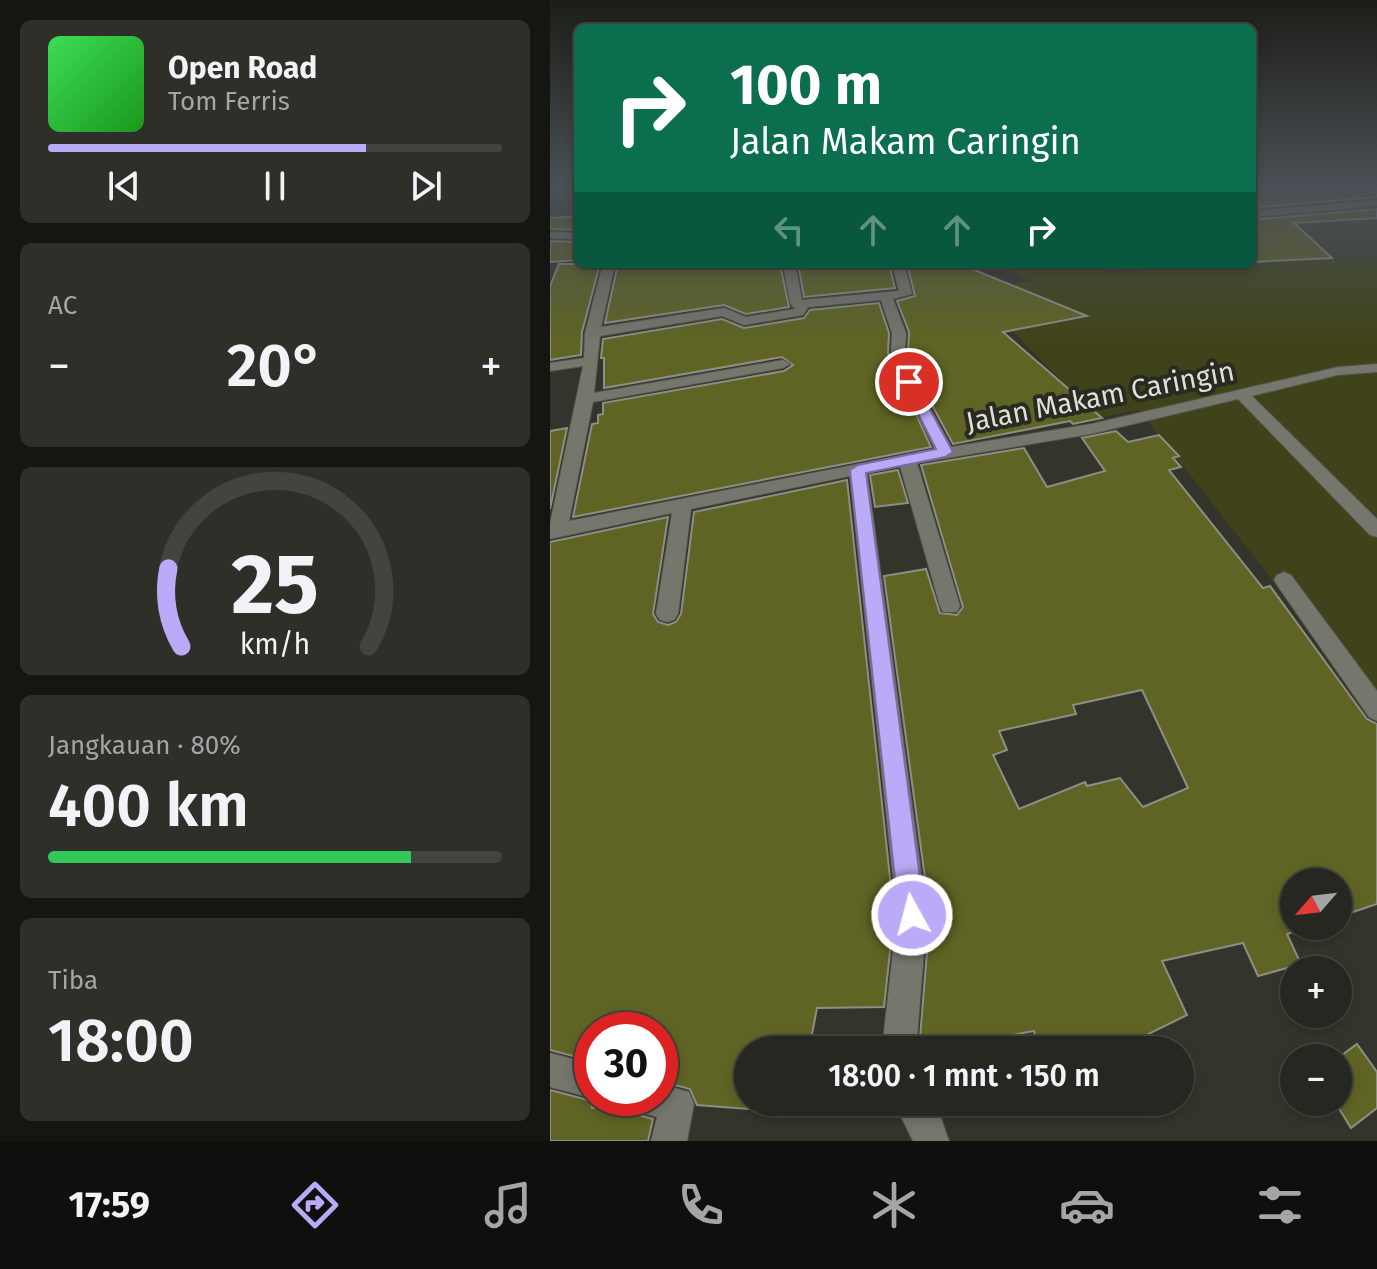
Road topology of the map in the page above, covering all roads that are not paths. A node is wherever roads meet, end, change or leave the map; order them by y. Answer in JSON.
{"nodes":[{"id":1,"x":608,"y":268,"type":"edge"},
{"id":2,"x":790,"y":268,"type":"edge"},
{"id":3,"x":899,"y":268,"type":"edge"},
{"id":4,"x":886,"y":297,"type":"junction"},
{"id":5,"x":801,"y":304,"type":"junction"},
{"id":6,"x":592,"y":333,"type":"junction"},
{"id":7,"x":590,"y":361,"type":"junction"},
{"id":8,"x":783,"y":364,"type":"dead end"},
{"id":9,"x":550,"y":367,"type":"edge"},
{"id":10,"x":1377,"y":368,"type":"edge"},
{"id":11,"x":1243,"y":395,"type":"junction"},
{"id":12,"x":586,"y":399,"type":"junction"},
{"id":13,"x":945,"y":452,"type":"junction"},
{"id":14,"x":907,"y":459,"type":"junction"},
{"id":15,"x":858,"y":470,"type":"junction"},
{"id":16,"x":682,"y":505,"type":"junction"},
{"id":17,"x":1377,"y":530,"type":"edge"},
{"id":18,"x":554,"y":531,"type":"edge"},
{"id":19,"x":1284,"y":580,"type":"dead end"},
{"id":20,"x":950,"y":606,"type":"dead end"},
{"id":21,"x":667,"y":614,"type":"dead end"},
{"id":22,"x":1377,"y":710,"type":"edge"},
{"id":23,"x":900,"y":1036,"type":"edge"},
{"id":24,"x":550,"y":1070,"type":"edge"},
{"id":25,"x":574,"y":1076,"type":"edge"},
{"id":26,"x":664,"y":1116,"type":"edge"},
{"id":27,"x":920,"y":1116,"type":"edge"},
{"id":28,"x":669,"y":1141,"type":"edge"},
{"id":29,"x":931,"y":1141,"type":"edge"}],
"edges":[{"from":1,"to":6,"type":"street"},
{"from":2,"to":5,"type":"street"},
{"from":3,"to":4,"type":"street"},
{"from":4,"to":5,"type":"street"},
{"from":4,"to":13,"type":"street"},
{"from":5,"to":6,"type":"street"},
{"from":6,"to":7,"type":"street"},
{"from":7,"to":9,"type":"street"},
{"from":7,"to":12,"type":"street"},
{"from":8,"to":12,"type":"street"},
{"from":10,"to":11,"type":"street","name":"Jalan Makam Caringin"},
{"from":11,"to":13,"type":"street","name":"Jalan Makam Caringin"},
{"from":11,"to":17,"type":"street"},
{"from":12,"to":18,"type":"street"},
{"from":13,"to":14,"type":"street","name":"Jalan Makam Caringin"},
{"from":14,"to":15,"type":"street","name":"Jalan Makam Caringin"},
{"from":14,"to":20,"type":"street"},
{"from":15,"to":16,"type":"street","name":"Jalan Makam Caringin"},
{"from":15,"to":23,"type":"street"},
{"from":16,"to":18,"type":"street","name":"Jalan Makam Caringin"},
{"from":16,"to":21,"type":"street"},
{"from":19,"to":22,"type":"street"},
{"from":24,"to":25,"type":"street"},
{"from":26,"to":28,"type":"street"},
{"from":27,"to":29,"type":"street"}]}
